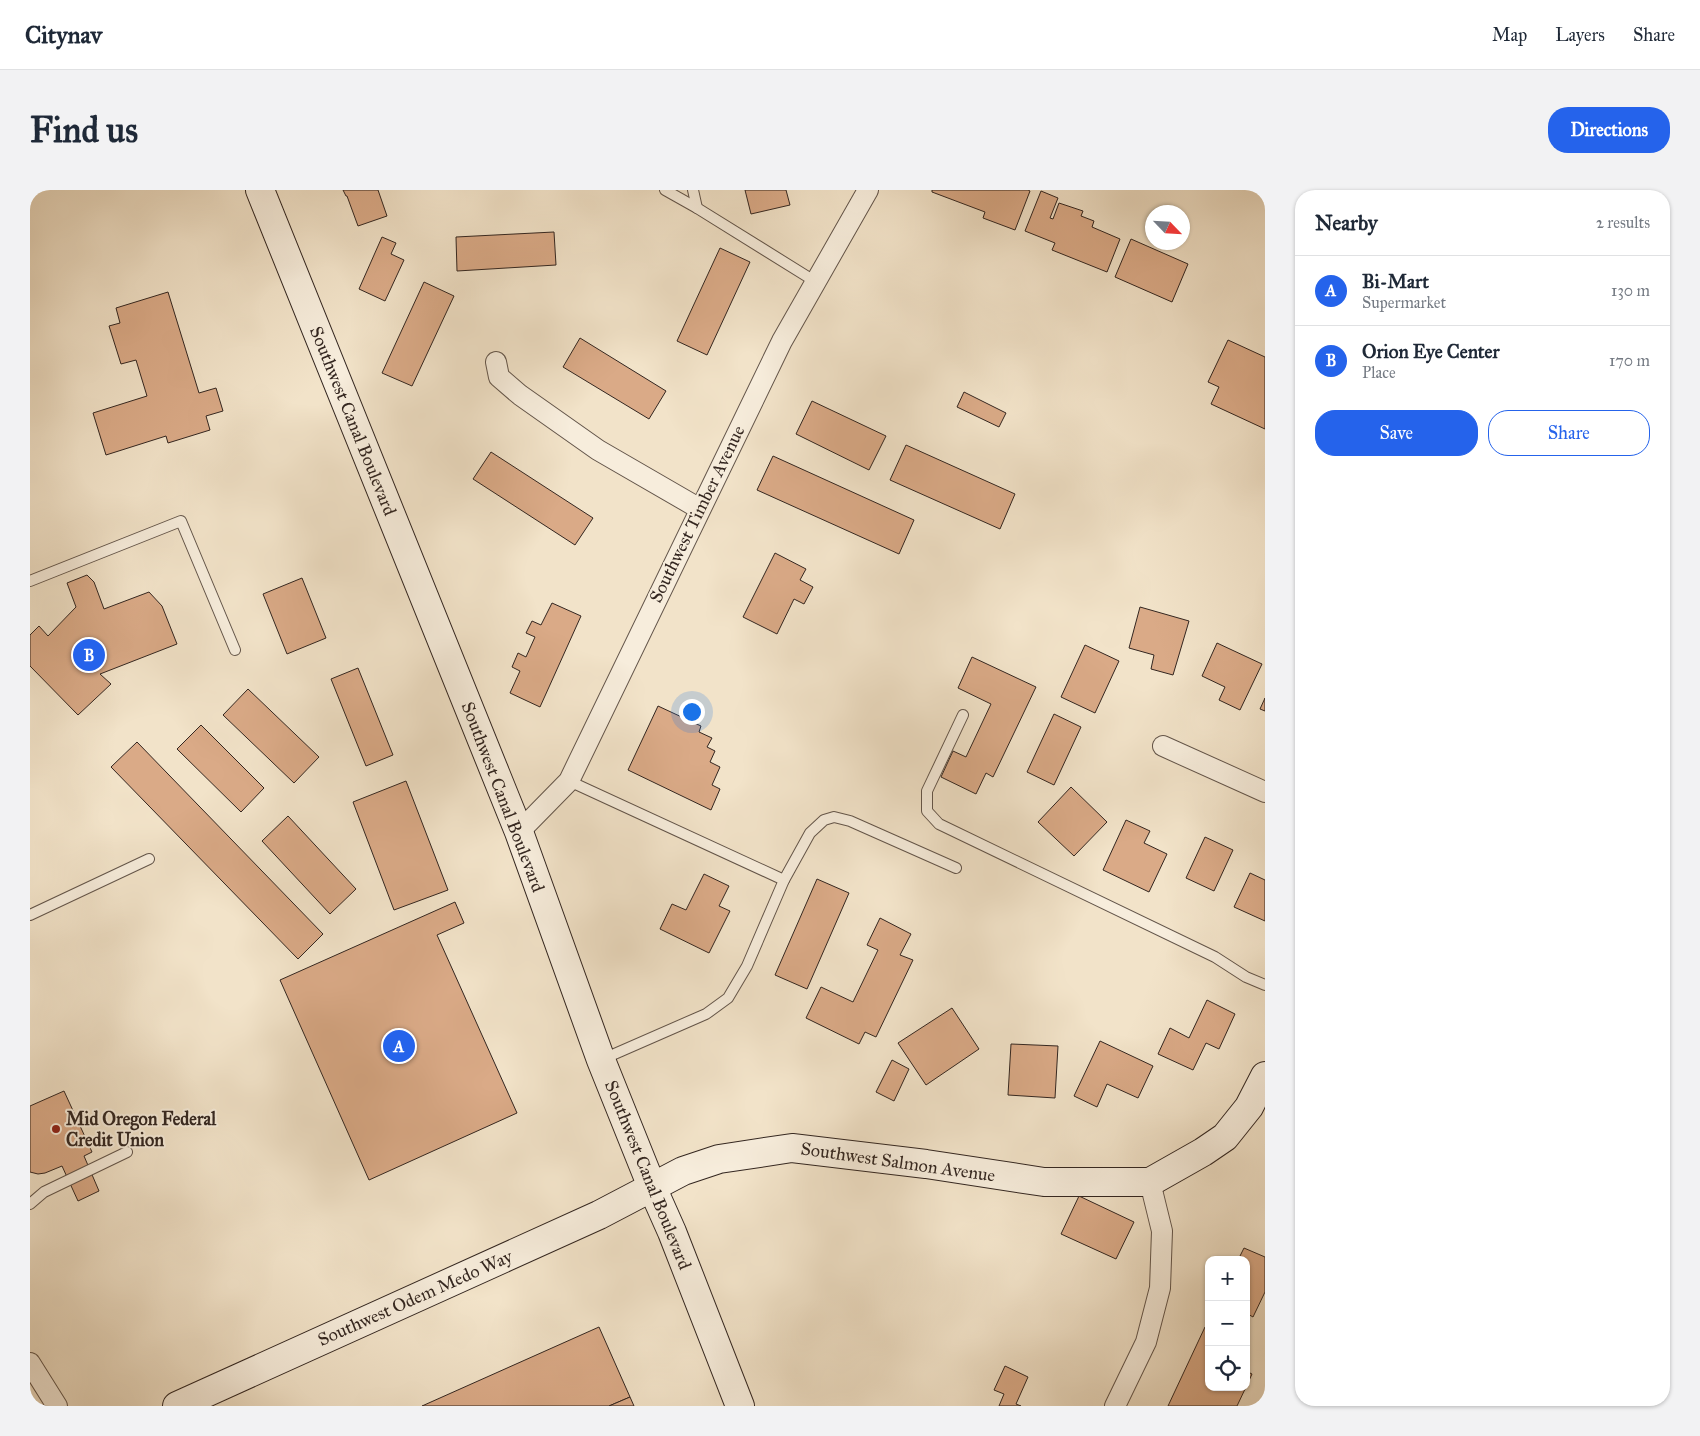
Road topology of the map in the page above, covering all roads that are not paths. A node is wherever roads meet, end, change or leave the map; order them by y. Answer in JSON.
{"nodes":[{"id":1,"x":260,"y":190,"type":"edge"},
{"id":2,"x":665,"y":190,"type":"edge"},
{"id":3,"x":693,"y":190,"type":"edge"},
{"id":4,"x":868,"y":190,"type":"edge"},
{"id":5,"x":697,"y":208,"type":"junction"},
{"id":6,"x":816,"y":282,"type":"junction"},
{"id":7,"x":496,"y":362,"type":"dead end"},
{"id":8,"x":700,"y":509,"type":"junction"},
{"id":9,"x":30,"y":581,"type":"edge"},
{"id":10,"x":235,"y":650,"type":"dead end"},
{"id":11,"x":964,"y":715,"type":"dead end"},
{"id":12,"x":1163,"y":746,"type":"dead end"},
{"id":13,"x":569,"y":781,"type":"junction"},
{"id":14,"x":1265,"y":792,"type":"edge"},
{"id":15,"x":519,"y":832,"type":"junction"},
{"id":16,"x":149,"y":859,"type":"dead end"},
{"id":17,"x":956,"y":868,"type":"dead end"},
{"id":18,"x":784,"y":880,"type":"junction"},
{"id":19,"x":30,"y":915,"type":"edge"},
{"id":20,"x":1265,"y":985,"type":"edge"},
{"id":21,"x":601,"y":1060,"type":"junction"},
{"id":22,"x":1265,"y":1076,"type":"edge"},
{"id":23,"x":127,"y":1152,"type":"dead end"},
{"id":24,"x":1150,"y":1182,"type":"junction"},
{"id":25,"x":652,"y":1187,"type":"junction"},
{"id":26,"x":30,"y":1204,"type":"edge"},
{"id":27,"x":30,"y":1363,"type":"edge"},
{"id":28,"x":57,"y":1406,"type":"edge"},
{"id":29,"x":177,"y":1406,"type":"edge"},
{"id":30,"x":740,"y":1406,"type":"edge"},
{"id":31,"x":1115,"y":1406,"type":"edge"}],
"edges":[{"from":1,"to":15,"type":"main road","name":"Southwest Canal Boulevard"},
{"from":2,"to":5,"type":"lane"},
{"from":3,"to":5,"type":"lane"},
{"from":4,"to":6,"type":"street","name":"Southwest Timber Avenue"},
{"from":5,"to":6,"type":"lane"},
{"from":6,"to":8,"type":"street","name":"Southwest Timber Avenue"},
{"from":7,"to":8,"type":"street"},
{"from":8,"to":13,"type":"street","name":"Southwest Timber Avenue"},
{"from":9,"to":10,"type":"lane"},
{"from":11,"to":20,"type":"lane"},
{"from":12,"to":14,"type":"street"},
{"from":13,"to":15,"type":"street","name":"Southwest Timber Avenue"},
{"from":13,"to":18,"type":"lane"},
{"from":15,"to":21,"type":"main road","name":"Southwest Canal Boulevard"},
{"from":16,"to":19,"type":"lane"},
{"from":17,"to":18,"type":"lane"},
{"from":18,"to":21,"type":"lane"},
{"from":21,"to":25,"type":"main road","name":"Southwest Canal Boulevard"},
{"from":22,"to":24,"type":"main road","name":"Southwest Salmon Avenue"},
{"from":23,"to":26,"type":"lane"},
{"from":24,"to":25,"type":"main road","name":"Southwest Salmon Avenue"},
{"from":24,"to":31,"type":"street"},
{"from":25,"to":29,"type":"main road","name":"Southwest Odem Medo Way"},
{"from":25,"to":30,"type":"main road","name":"Southwest Canal Boulevard"},
{"from":27,"to":28,"type":"street"}]}
